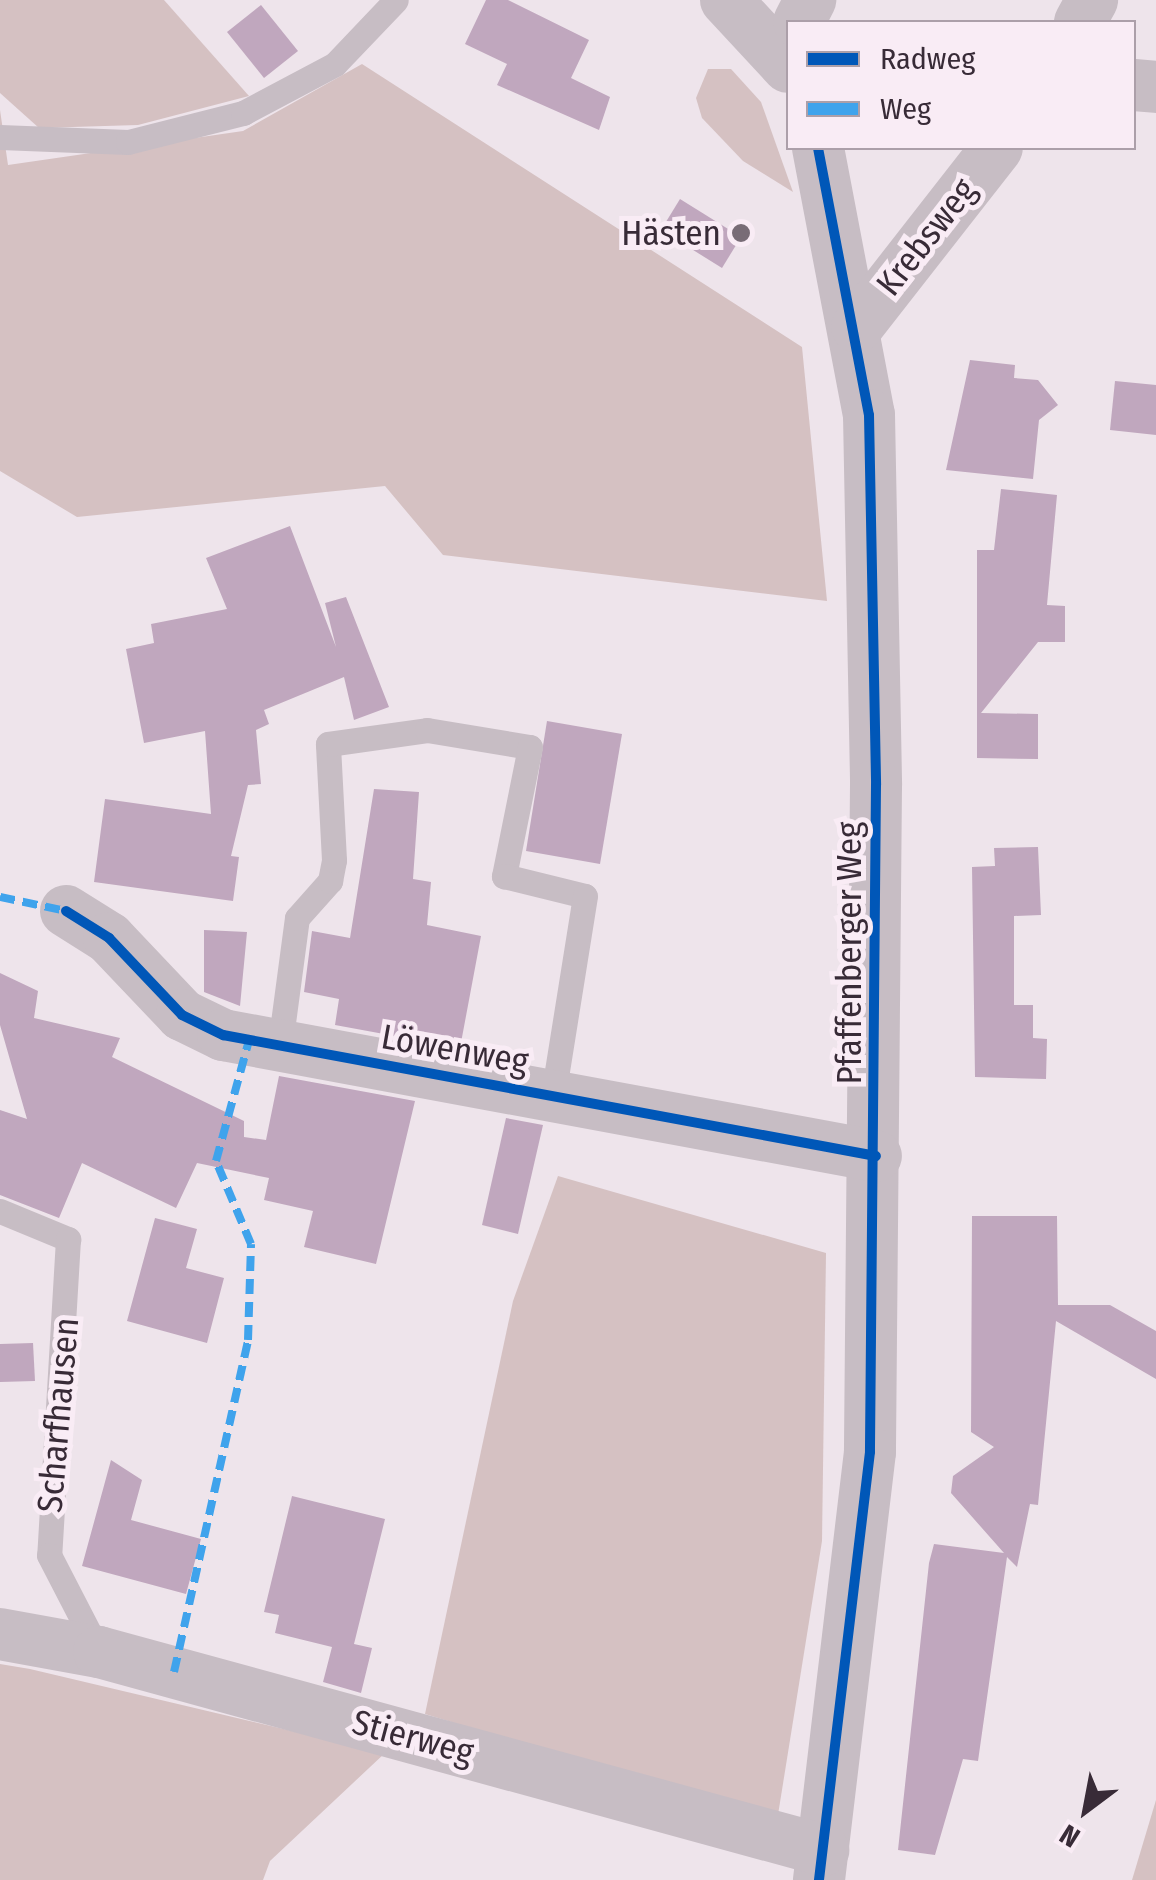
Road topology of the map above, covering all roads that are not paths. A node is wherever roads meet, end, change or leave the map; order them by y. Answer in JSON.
{"nodes":[{"id":1,"x":396,"y":0,"type":"edge"},
{"id":2,"x":726,"y":0,"type":"edge"},
{"id":3,"x":786,"y":45,"type":"edge"},
{"id":4,"x":0,"y":137,"type":"edge"},
{"id":5,"x":818,"y":150,"type":"edge"},
{"id":6,"x":995,"y":150,"type":"edge"},
{"id":7,"x":857,"y":326,"type":"junction"},
{"id":8,"x":66,"y":912,"type":"dead end"},
{"id":9,"x":280,"y":1045,"type":"junction"},
{"id":10,"x":554,"y":1096,"type":"junction"},
{"id":11,"x":876,"y":1156,"type":"junction"},
{"id":12,"x":0,"y":1210,"type":"edge"},
{"id":13,"x":0,"y":1634,"type":"edge"},
{"id":14,"x":99,"y":1652,"type":"junction"},
{"id":15,"x":821,"y":1865,"type":"edge"}],
"edges":[{"from":1,"to":4,"type":"lane"},
{"from":2,"to":3,"type":"street"},
{"from":5,"to":7,"type":"street","name":"Pfaffenberger Weg"},
{"from":6,"to":7,"type":"street","name":"Krebsweg"},
{"from":7,"to":11,"type":"street","name":"Pfaffenberger Weg"},
{"from":8,"to":9,"type":"street","name":"Löwenweg"},
{"from":9,"to":10,"type":"street","name":"Löwenweg"},
{"from":9,"to":10,"type":"lane","name":"Löwenweg"},
{"from":10,"to":11,"type":"street","name":"Löwenweg"},
{"from":11,"to":15,"type":"street","name":"Pfaffenberger Weg"},
{"from":12,"to":14,"type":"lane","name":"Scharfhausen"},
{"from":13,"to":14,"type":"street","name":"Stierweg"},
{"from":14,"to":15,"type":"street","name":"Stierweg"}]}
